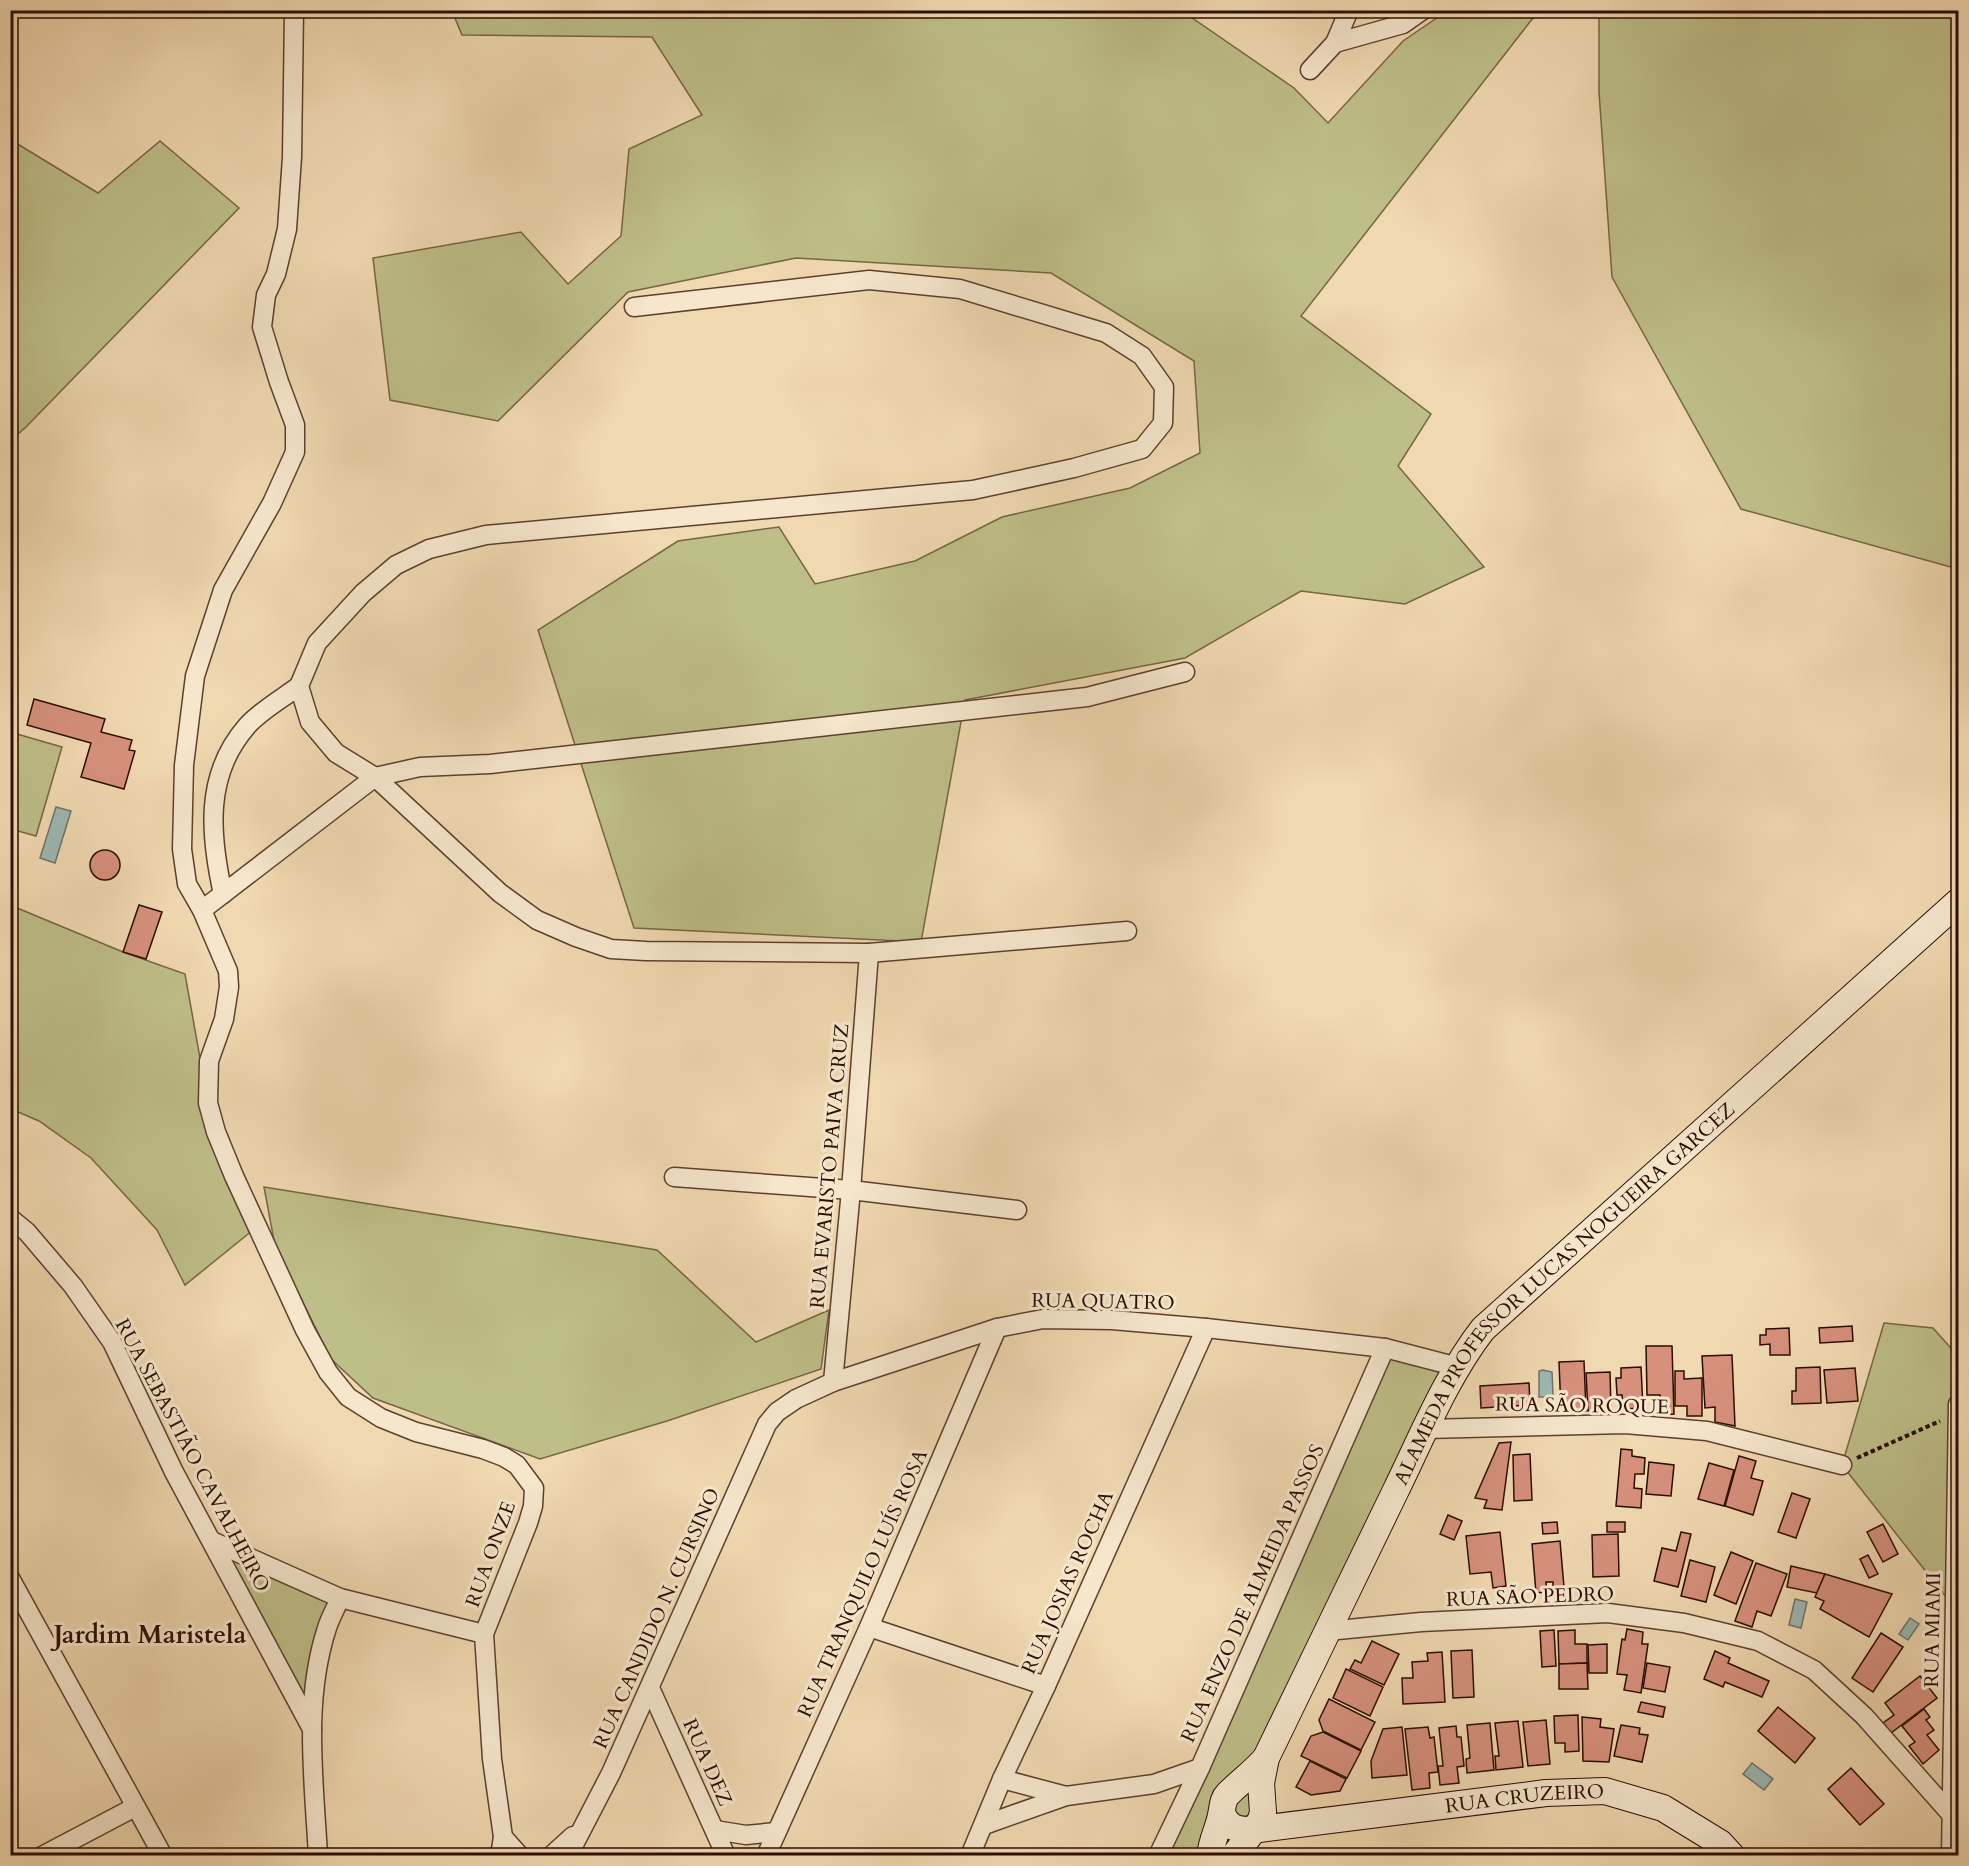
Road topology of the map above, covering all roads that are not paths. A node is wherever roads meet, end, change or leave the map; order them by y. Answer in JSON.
{"nodes":[{"id":1,"x":294,"y":10,"type":"edge"},
{"id":2,"x":1349,"y":10,"type":"edge"},
{"id":3,"x":1423,"y":10,"type":"edge"},
{"id":4,"x":1335,"y":43,"type":"junction"},
{"id":5,"x":1310,"y":70,"type":"dead end"},
{"id":6,"x":634,"y":307,"type":"dead end"},
{"id":7,"x":1185,"y":672,"type":"dead end"},
{"id":8,"x":299,"y":686,"type":"junction"},
{"id":9,"x":375,"y":777,"type":"junction"},
{"id":10,"x":223,"y":894,"type":"junction"},
{"id":11,"x":1959,"y":902,"type":"edge"},
{"id":12,"x":202,"y":910,"type":"junction"},
{"id":13,"x":1127,"y":931,"type":"dead end"},
{"id":14,"x":869,"y":953,"type":"junction"},
{"id":15,"x":674,"y":1177,"type":"dead end"},
{"id":16,"x":851,"y":1190,"type":"junction"},
{"id":17,"x":1017,"y":1210,"type":"dead end"},
{"id":18,"x":10,"y":1218,"type":"edge"},
{"id":19,"x":997,"y":1328,"type":"junction"},
{"id":20,"x":1206,"y":1328,"type":"junction"},
{"id":21,"x":1385,"y":1348,"type":"junction"},
{"id":22,"x":1458,"y":1367,"type":"junction"},
{"id":23,"x":833,"y":1382,"type":"junction"},
{"id":24,"x":1958,"y":1409,"type":"edge"},
{"id":25,"x":767,"y":1424,"type":"joint"},
{"id":26,"x":1426,"y":1429,"type":"junction"},
{"id":27,"x":1842,"y":1465,"type":"road end"},
{"id":28,"x":212,"y":1541,"type":"junction"},
{"id":29,"x":10,"y":1578,"type":"edge"},
{"id":30,"x":340,"y":1598,"type":"junction"},
{"id":31,"x":869,"y":1626,"type":"junction"},
{"id":32,"x":1327,"y":1630,"type":"junction"},
{"id":33,"x":484,"y":1634,"type":"junction"},
{"id":34,"x":1046,"y":1686,"type":"junction"},
{"id":35,"x":650,"y":1688,"type":"junction"},
{"id":36,"x":312,"y":1729,"type":"junction"},
{"id":37,"x":1266,"y":1758,"type":"junction"},
{"id":38,"x":1200,"y":1768,"type":"junction"},
{"id":39,"x":1002,"y":1779,"type":"junction"},
{"id":40,"x":1154,"y":1785,"type":"junction"},
{"id":41,"x":1234,"y":1790,"type":"junction"},
{"id":42,"x":1066,"y":1796,"type":"junction"},
{"id":43,"x":1262,"y":1796,"type":"junction"},
{"id":44,"x":135,"y":1807,"type":"junction"},
{"id":45,"x":1954,"y":1813,"type":"edge"},
{"id":46,"x":1178,"y":1814,"type":"junction"},
{"id":47,"x":1222,"y":1814,"type":"junction"},
{"id":48,"x":1302,"y":1824,"type":"junction"},
{"id":49,"x":984,"y":1825,"type":"junction"},
{"id":50,"x":581,"y":1828,"type":"junction"},
{"id":51,"x":714,"y":1830,"type":"junction"},
{"id":52,"x":1252,"y":1830,"type":"junction"},
{"id":53,"x":776,"y":1832,"type":"junction"},
{"id":54,"x":501,"y":1846,"type":"edge"},
{"id":55,"x":42,"y":1856,"type":"edge"},
{"id":56,"x":163,"y":1856,"type":"edge"},
{"id":57,"x":318,"y":1856,"type":"edge"},
{"id":58,"x":520,"y":1856,"type":"edge"},
{"id":59,"x":551,"y":1856,"type":"edge"},
{"id":60,"x":568,"y":1856,"type":"edge"},
{"id":61,"x":726,"y":1856,"type":"edge"},
{"id":62,"x":766,"y":1856,"type":"edge"},
{"id":63,"x":970,"y":1856,"type":"edge"},
{"id":64,"x":1158,"y":1856,"type":"edge"},
{"id":65,"x":1210,"y":1856,"type":"edge"},
{"id":66,"x":1234,"y":1856,"type":"edge"},
{"id":67,"x":1732,"y":1856,"type":"edge"},
{"id":68,"x":1951,"y":1856,"type":"edge"}],
"edges":[{"from":1,"to":12,"type":"street"},
{"from":2,"to":4,"type":"street"},
{"from":3,"to":4,"type":"street"},
{"from":4,"to":5,"type":"street"},
{"from":6,"to":8,"type":"street"},
{"from":7,"to":9,"type":"street"},
{"from":8,"to":9,"type":"street"},
{"from":8,"to":10,"type":"street"},
{"from":9,"to":10,"type":"street"},
{"from":9,"to":14,"type":"street"},
{"from":10,"to":12,"type":"street"},
{"from":11,"to":22,"type":"main road","name":"ALAMEDA PROFESSOR LUCAS NOGUEIRA GARCEZ"},
{"from":12,"to":33,"type":"street","name":"RUA ONZE"},
{"from":13,"to":14,"type":"street"},
{"from":14,"to":16,"type":"street","name":"RUA EVARISTO PAIVA CRUZ"},
{"from":15,"to":16,"type":"street"},
{"from":16,"to":17,"type":"street"},
{"from":16,"to":23,"type":"street","name":"RUA EVARISTO PAIVA CRUZ"},
{"from":18,"to":28,"type":"street","name":"RUA SEBASTIÃO CAVALHEIRO"},
{"from":19,"to":20,"type":"street","name":"RUA QUATRO"},
{"from":19,"to":23,"type":"street","name":"RUA QUATRO"},
{"from":19,"to":31,"type":"street","name":"RUA TRANQUILO LUÍS ROSA"},
{"from":20,"to":21,"type":"street","name":"RUA QUATRO"},
{"from":20,"to":34,"type":"street","name":"RUA JOSIAS ROCHA"},
{"from":21,"to":22,"type":"street","name":"RUA QUATRO"},
{"from":21,"to":38,"type":"street","name":"RUA ENZO DE ALMEIDA PASSOS"},
{"from":22,"to":26,"type":"main road","name":"ALAMEDA PROFESSOR LUCAS NOGUEIRA GARCEZ"},
{"from":23,"to":25,"type":"street","name":"RUA QUATRO"},
{"from":24,"to":45,"type":"street","name":"RUA MIAMI"},
{"from":25,"to":35,"type":"street","name":"RUA CANDIDO N. CURSINO"},
{"from":26,"to":27,"type":"street","name":"RUA SÃO ROQUE"},
{"from":26,"to":32,"type":"main road","name":"ALAMEDA PROFESSOR LUCAS NOGUEIRA GARCEZ"},
{"from":28,"to":30,"type":"street"},
{"from":28,"to":36,"type":"street","name":"RUA SEBASTIÃO CAVALHEIRO"},
{"from":29,"to":44,"type":"street"},
{"from":30,"to":33,"type":"street"},
{"from":30,"to":36,"type":"street"},
{"from":31,"to":34,"type":"street"},
{"from":31,"to":53,"type":"street","name":"RUA TRANQUILO LUÍS ROSA"},
{"from":32,"to":37,"type":"main road","name":"ALAMEDA PROFESSOR LUCAS NOGUEIRA GARCEZ"},
{"from":32,"to":45,"type":"street","name":"RUA SÃO PEDRO"},
{"from":33,"to":54,"type":"street"},
{"from":34,"to":39,"type":"street","name":"RUA JOSIAS ROCHA"},
{"from":35,"to":50,"type":"street","name":"RUA CANDIDO N. CURSINO"},
{"from":35,"to":51,"type":"street","name":"RUA DEZ"},
{"from":36,"to":57,"type":"street"},
{"from":37,"to":41,"type":"main road","name":"ALAMEDA PROFESSOR LUCAS NOGUEIRA GARCEZ"},
{"from":37,"to":43,"type":"main road","name":"ALAMEDA PROFESSOR LUCAS NOGUEIRA GARCEZ"},
{"from":38,"to":40,"type":"street"},
{"from":38,"to":46,"type":"street","name":"RUA ENZO DE ALMEIDA PASSOS"},
{"from":39,"to":42,"type":"street"},
{"from":39,"to":49,"type":"street","name":"RUA JOSIAS ROCHA"},
{"from":40,"to":42,"type":"street"},
{"from":40,"to":46,"type":"street"},
{"from":41,"to":43,"type":"main road"},
{"from":41,"to":47,"type":"main road","name":"ALAMEDA PROFESSOR LUCAS NOGUEIRA GARCEZ"},
{"from":42,"to":49,"type":"street"},
{"from":43,"to":48,"type":"main road"},
{"from":43,"to":52,"type":"main road","name":"ALAMEDA PROFESSOR LUCAS NOGUEIRA GARCEZ"},
{"from":44,"to":55,"type":"street"},
{"from":44,"to":56,"type":"street"},
{"from":45,"to":68,"type":"street","name":"RUA MIAMI"},
{"from":46,"to":64,"type":"street","name":"RUA ENZO DE ALMEIDA PASSOS"},
{"from":47,"to":52,"type":"main road"},
{"from":47,"to":65,"type":"main road","name":"ALAMEDA PROFESSOR LUCAS NOGUEIRA GARCEZ"},
{"from":48,"to":52,"type":"main road","name":"RUA CRUZEIRO"},
{"from":48,"to":67,"type":"main road","name":"RUA CRUZEIRO"},
{"from":49,"to":63,"type":"street","name":"RUA JOSIAS ROCHA"},
{"from":50,"to":59,"type":"street","name":"RUA CANDIDO N. CURSINO"},
{"from":50,"to":60,"type":"street","name":"RUA CANDIDO N. CURSINO"},
{"from":51,"to":53,"type":"street"},
{"from":51,"to":61,"type":"street","name":"RUA DEZ"},
{"from":52,"to":66,"type":"main road","name":"ALAMEDA PROFESSOR LUCAS NOGUEIRA GARCEZ"},
{"from":53,"to":62,"type":"street","name":"RUA TRANQUILO LUÍS ROSA"},
{"from":54,"to":58,"type":"street"}]}
